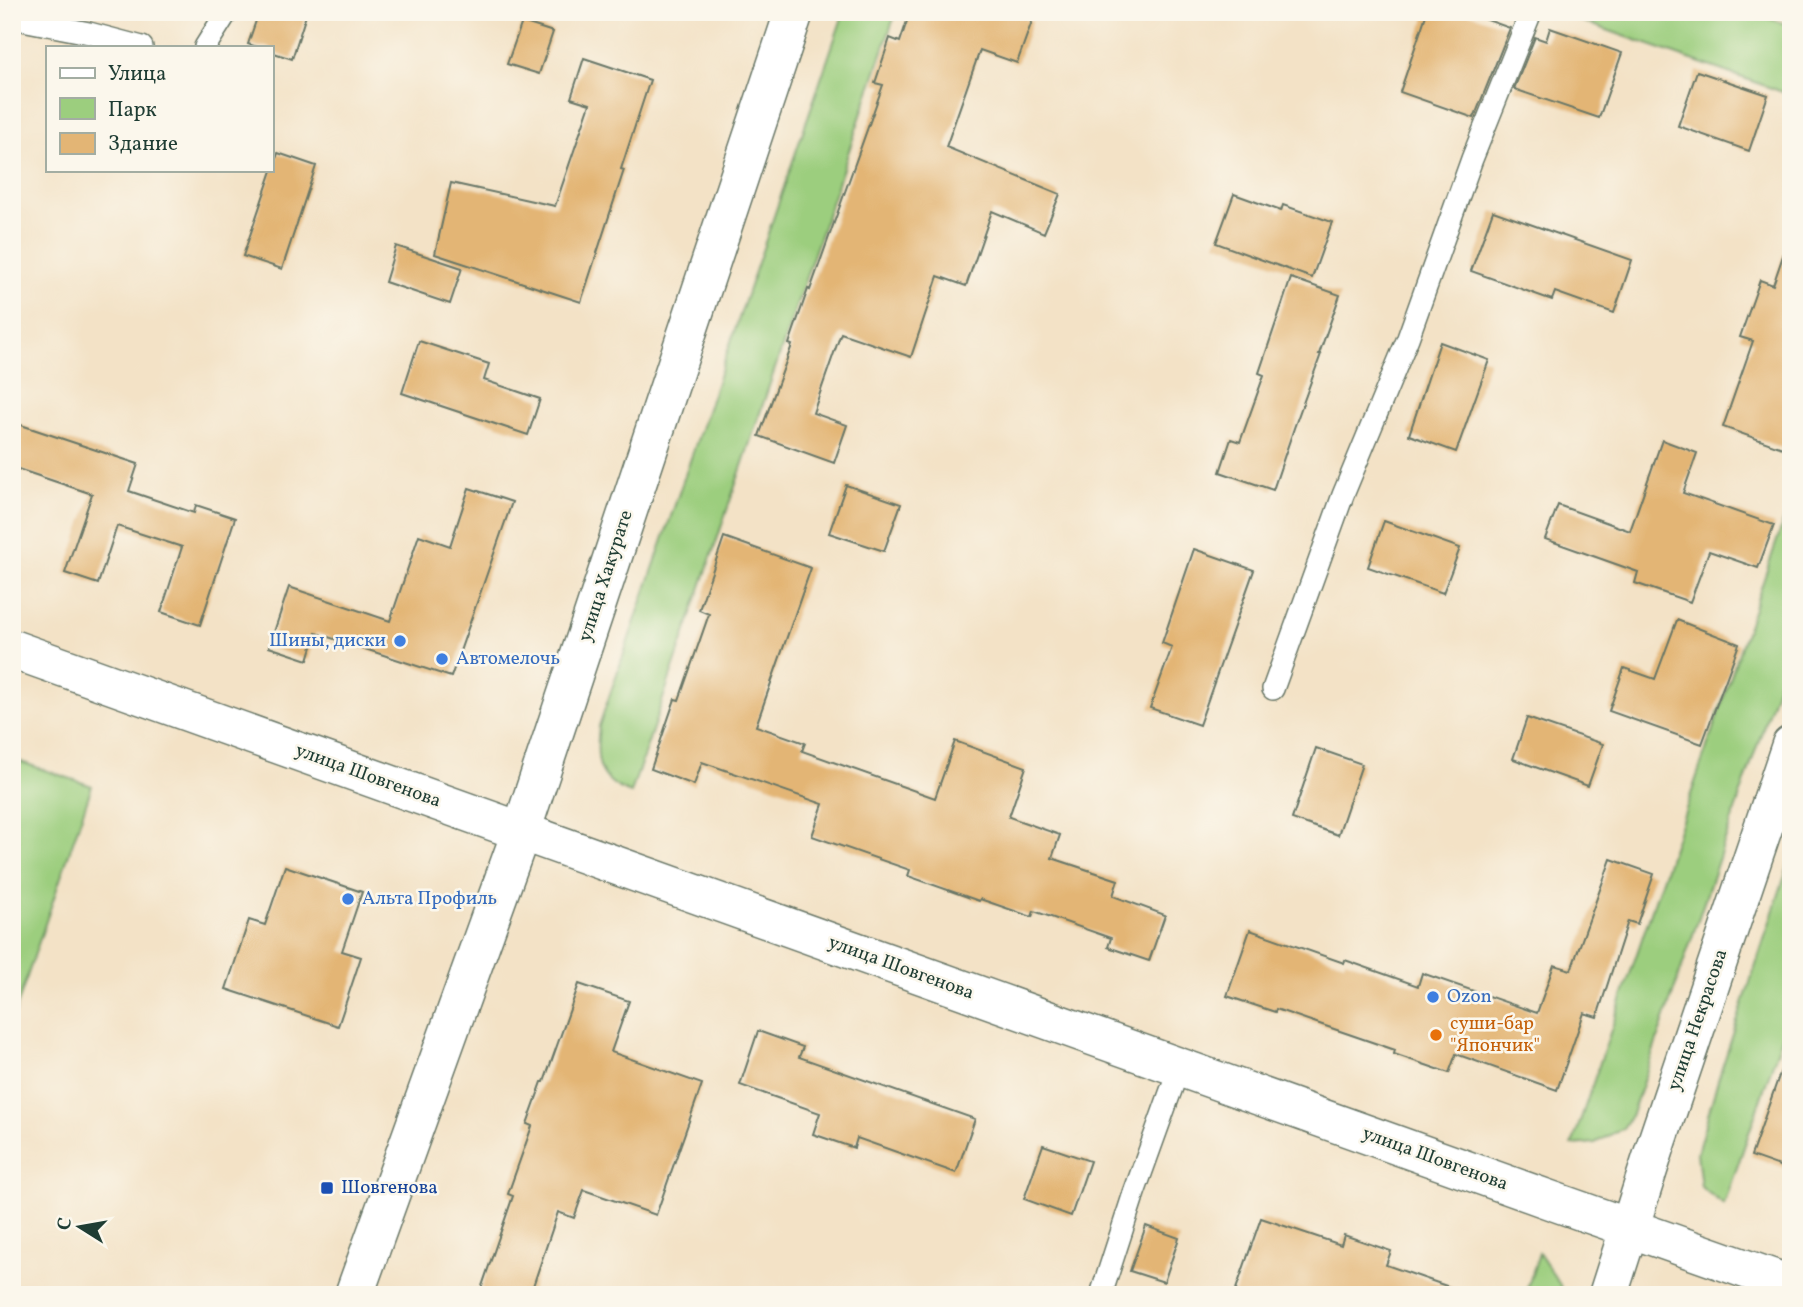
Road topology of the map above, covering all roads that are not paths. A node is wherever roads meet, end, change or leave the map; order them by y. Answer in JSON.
{"nodes":[{"id":1,"x":228,"y":12,"type":"edge"},
{"id":2,"x":794,"y":12,"type":"edge"},
{"id":3,"x":1531,"y":12,"type":"edge"},
{"id":4,"x":12,"y":18,"type":"edge"},
{"id":5,"x":138,"y":46,"type":"edge"},
{"id":6,"x":206,"y":46,"type":"edge"},
{"id":7,"x":12,"y":649,"type":"edge"},
{"id":8,"x":1273,"y":689,"type":"dead end"},
{"id":9,"x":1791,"y":745,"type":"edge"},
{"id":10,"x":1783,"y":796,"type":"edge"},
{"id":11,"x":521,"y":832,"type":"junction"},
{"id":12,"x":1179,"y":1068,"type":"junction"},
{"id":13,"x":1629,"y":1228,"type":"junction"},
{"id":14,"x":1791,"y":1285,"type":"edge"},
{"id":15,"x":354,"y":1295,"type":"edge"},
{"id":16,"x":1101,"y":1295,"type":"edge"},
{"id":17,"x":1608,"y":1295,"type":"edge"}],
"edges":[{"from":1,"to":6,"type":"lane"},
{"from":2,"to":11,"type":"main road","name":"улица Хакурате"},
{"from":3,"to":8,"type":"lane"},
{"from":4,"to":5,"type":"lane"},
{"from":7,"to":11,"type":"main road","name":"улица Шовгенова"},
{"from":9,"to":10,"type":"main road","name":"улица Некрасова"},
{"from":10,"to":13,"type":"main road","name":"улица Некрасова"},
{"from":11,"to":12,"type":"main road","name":"улица Шовгенова"},
{"from":11,"to":15,"type":"main road","name":"улица Хакурате"},
{"from":12,"to":13,"type":"main road","name":"улица Шовгенова"},
{"from":12,"to":16,"type":"lane"},
{"from":13,"to":14,"type":"main road","name":"улица Шовгенова"},
{"from":13,"to":17,"type":"main road","name":"улица Некрасова"}]}
